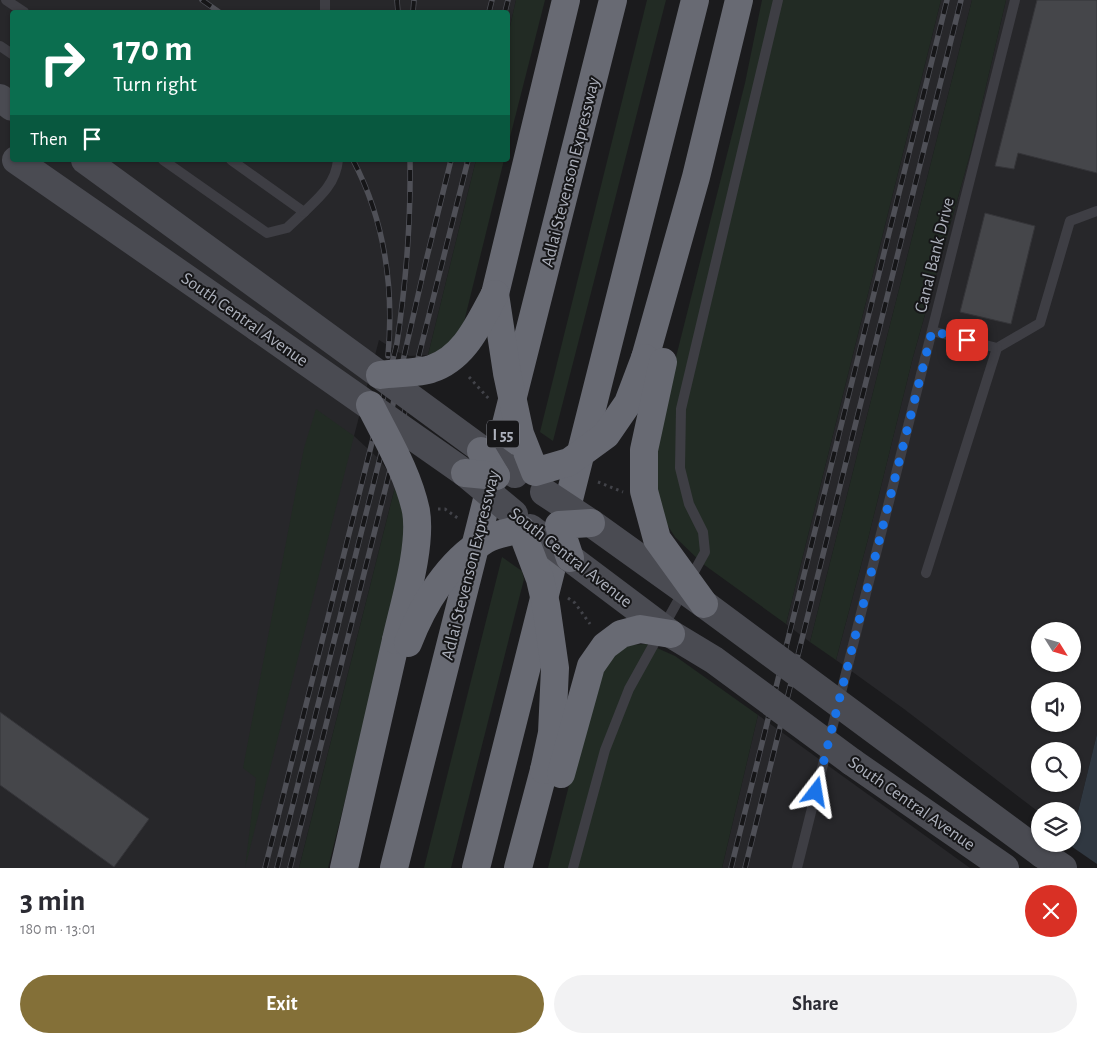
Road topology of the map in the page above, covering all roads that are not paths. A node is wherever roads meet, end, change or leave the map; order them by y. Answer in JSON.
{"nodes":[{"id":1,"x":6,"y":0,"type":"edge"},
{"id":2,"x":566,"y":0,"type":"edge"},
{"id":3,"x":613,"y":0,"type":"edge"},
{"id":4,"x":695,"y":0,"type":"edge"},
{"id":5,"x":739,"y":0,"type":"edge"},
{"id":6,"x":778,"y":0,"type":"edge"},
{"id":7,"x":1014,"y":0,"type":"edge"},
{"id":8,"x":21,"y":10,"type":"edge"},
{"id":9,"x":18,"y":162,"type":"edge"},
{"id":10,"x":88,"y":162,"type":"edge"},
{"id":11,"x":166,"y":162,"type":"edge"},
{"id":12,"x":234,"y":162,"type":"edge"},
{"id":13,"x":338,"y":162,"type":"edge"},
{"id":14,"x":1097,"y":211,"type":"edge"},
{"id":15,"x":304,"y":212,"type":"junction"},
{"id":16,"x":495,"y":294,"type":"junction"},
{"id":17,"x":932,"y":331,"type":"junction"},
{"id":18,"x":997,"y":348,"type":"junction"},
{"id":19,"x":654,"y":360,"type":"junction"},
{"id":20,"x":380,"y":375,"type":"junction"},
{"id":21,"x":370,"y":405,"type":"junction"},
{"id":22,"x":481,"y":451,"type":"joint"},
{"id":23,"x":465,"y":473,"type":"junction"},
{"id":24,"x":522,"y":479,"type":"junction"},
{"id":25,"x":591,"y":523,"type":"junction"},
{"id":26,"x":522,"y":524,"type":"junction"},
{"id":27,"x":559,"y":525,"type":"junction"},
{"id":28,"x":570,"y":558,"type":"junction"},
{"id":29,"x":926,"y":573,"type":"dead end"},
{"id":30,"x":704,"y":604,"type":"junction"},
{"id":31,"x":671,"y":634,"type":"junction"},
{"id":32,"x":402,"y":642,"type":"junction"},
{"id":33,"x":552,"y":772,"type":"junction"},
{"id":34,"x":344,"y":868,"type":"edge"},
{"id":35,"x":394,"y":868,"type":"edge"},
{"id":36,"x":476,"y":868,"type":"edge"},
{"id":37,"x":518,"y":868,"type":"edge"},
{"id":38,"x":532,"y":868,"type":"edge"},
{"id":39,"x":573,"y":868,"type":"edge"},
{"id":40,"x":797,"y":868,"type":"edge"},
{"id":41,"x":1005,"y":868,"type":"edge"},
{"id":42,"x":1062,"y":868,"type":"edge"}],
"edges":[{"from":1,"to":8,"type":"lane"},
{"from":2,"to":16,"type":"highway"},
{"from":3,"to":35,"type":"highway","name":"Adlai Stevenson Expressway","number":"I 55"},
{"from":4,"to":36,"type":"highway"},
{"from":5,"to":19,"type":"highway"},
{"from":6,"to":39,"type":"lane"},
{"from":7,"to":17,"type":"lane","name":"Canal Bank Drive"},
{"from":9,"to":21,"type":"main road","name":"South Central Avenue","bridge":true},
{"from":10,"to":20,"type":"main road","name":"South Central Avenue"},
{"from":11,"to":15,"type":"lane"},
{"from":12,"to":15,"type":"lane"},
{"from":13,"to":15,"type":"lane"},
{"from":14,"to":18,"type":"lane"},
{"from":16,"to":20,"type":"highway","bridge":true},
{"from":16,"to":24,"type":"highway","bridge":true},
{"from":17,"to":18,"type":"lane"},
{"from":17,"to":40,"type":"lane","name":"Canal Bank Drive"},
{"from":18,"to":29,"type":"lane"},
{"from":19,"to":24,"type":"highway","bridge":true},
{"from":19,"to":30,"type":"highway","bridge":true},
{"from":20,"to":22,"type":"main road","name":"South Central Avenue","bridge":true},
{"from":21,"to":23,"type":"main road","name":"South Central Avenue","bridge":true},
{"from":21,"to":32,"type":"highway","bridge":true},
{"from":22,"to":24,"type":"highway","bridge":true},
{"from":23,"to":24,"type":"highway","bridge":true},
{"from":23,"to":26,"type":"main road","name":"South Central Avenue","bridge":true},
{"from":24,"to":25,"type":"main road","name":"South Central Avenue","bridge":true},
{"from":24,"to":26,"type":"highway","bridge":true},
{"from":24,"to":27,"type":"highway"},
{"from":25,"to":27,"type":"highway","bridge":true},
{"from":25,"to":30,"type":"main road","name":"South Central Avenue","bridge":true},
{"from":26,"to":27,"type":"highway"},
{"from":26,"to":28,"type":"main road","name":"South Central Avenue","bridge":true},
{"from":26,"to":32,"type":"highway","bridge":true},
{"from":26,"to":33,"type":"highway","bridge":true},
{"from":27,"to":28,"type":"highway","bridge":true},
{"from":28,"to":31,"type":"main road","name":"South Central Avenue","bridge":true},
{"from":30,"to":42,"type":"main road","name":"South Central Avenue","bridge":true},
{"from":31,"to":33,"type":"highway","bridge":true},
{"from":31,"to":41,"type":"main road","name":"South Central Avenue","bridge":true},
{"from":32,"to":34,"type":"highway"},
{"from":33,"to":37,"type":"highway"},
{"from":33,"to":38,"type":"highway"}]}
